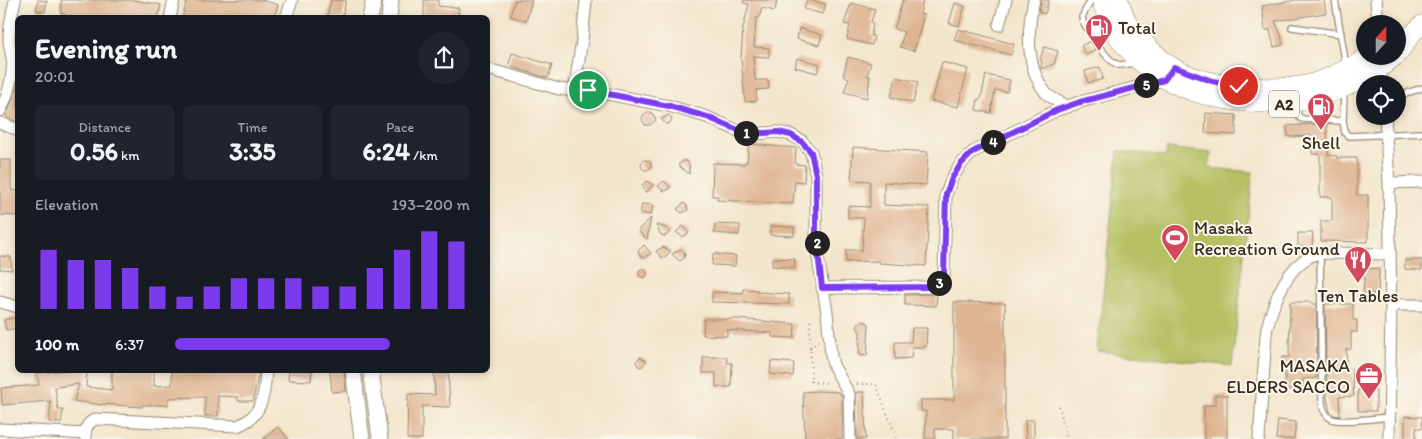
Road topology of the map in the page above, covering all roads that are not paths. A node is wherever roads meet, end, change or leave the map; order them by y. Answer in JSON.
{"nodes":[{"id":1,"x":15,"y":0,"type":"edge"},
{"id":2,"x":174,"y":0,"type":"edge"},
{"id":3,"x":292,"y":0,"type":"edge"},
{"id":4,"x":374,"y":0,"type":"edge"},
{"id":5,"x":392,"y":0,"type":"edge"},
{"id":6,"x":586,"y":0,"type":"edge"},
{"id":7,"x":1006,"y":0,"type":"edge"},
{"id":8,"x":1034,"y":0,"type":"edge"},
{"id":9,"x":1091,"y":0,"type":"edge"},
{"id":10,"x":1101,"y":0,"type":"edge"},
{"id":11,"x":1119,"y":0,"type":"edge"},
{"id":12,"x":1335,"y":0,"type":"edge"},
{"id":13,"x":1376,"y":0,"type":"edge"},
{"id":14,"x":171,"y":15,"type":"edge"},
{"id":15,"x":287,"y":15,"type":"edge"},
{"id":16,"x":371,"y":15,"type":"edge"},
{"id":17,"x":390,"y":15,"type":"edge"},
{"id":18,"x":1377,"y":15,"type":"edge"},
{"id":19,"x":998,"y":26,"type":"dead end"},
{"id":20,"x":1292,"y":27,"type":"dead end"},
{"id":21,"x":1415,"y":31,"type":"edge"},
{"id":22,"x":1340,"y":34,"type":"junction"},
{"id":23,"x":1406,"y":43,"type":"edge"},
{"id":24,"x":1146,"y":56,"type":"junction"},
{"id":25,"x":1378,"y":66,"type":"edge"},
{"id":26,"x":1346,"y":68,"type":"junction"},
{"id":27,"x":490,"y":70,"type":"edge"},
{"id":28,"x":1169,"y":74,"type":"junction"},
{"id":29,"x":1344,"y":87,"type":"junction"},
{"id":30,"x":1422,"y":88,"type":"edge"},
{"id":31,"x":574,"y":91,"type":"junction"},
{"id":32,"x":1406,"y":93,"type":"edge"},
{"id":33,"x":1286,"y":98,"type":"junction"},
{"id":34,"x":1068,"y":107,"type":"junction"},
{"id":35,"x":0,"y":111,"type":"edge"},
{"id":36,"x":1343,"y":121,"type":"junction"},
{"id":37,"x":0,"y":123,"type":"edge"},
{"id":38,"x":1386,"y":125,"type":"edge"},
{"id":39,"x":15,"y":129,"type":"edge"},
{"id":40,"x":1422,"y":133,"type":"edge"},
{"id":41,"x":1387,"y":134,"type":"junction"},
{"id":42,"x":1422,"y":182,"type":"edge"},
{"id":43,"x":1389,"y":183,"type":"junction"},
{"id":44,"x":1320,"y":253,"type":"junction"},
{"id":45,"x":1390,"y":254,"type":"junction"},
{"id":46,"x":822,"y":288,"type":"junction"},
{"id":47,"x":0,"y":302,"type":"edge"},
{"id":48,"x":1391,"y":305,"type":"junction"},
{"id":49,"x":1422,"y":305,"type":"edge"},
{"id":50,"x":15,"y":306,"type":"edge"},
{"id":51,"x":266,"y":373,"type":"edge"},
{"id":52,"x":353,"y":373,"type":"edge"},
{"id":53,"x":371,"y":373,"type":"edge"},
{"id":54,"x":1389,"y":417,"type":"junction"},
{"id":55,"x":0,"y":429,"type":"edge"},
{"id":56,"x":86,"y":436,"type":"edge"},
{"id":57,"x":362,"y":439,"type":"edge"},
{"id":58,"x":380,"y":439,"type":"edge"},
{"id":59,"x":850,"y":439,"type":"edge"},
{"id":60,"x":1259,"y":439,"type":"edge"},
{"id":61,"x":1390,"y":439,"type":"edge"}],
"edges":[{"from":1,"to":35,"type":"street"},
{"from":2,"to":14,"type":"street"},
{"from":3,"to":15,"type":"street"},
{"from":4,"to":16,"type":"street"},
{"from":5,"to":17,"type":"street"},
{"from":6,"to":31,"type":"street"},
{"from":7,"to":19,"type":"street"},
{"from":8,"to":34,"type":"street"},
{"from":9,"to":24,"type":"lane"},
{"from":10,"to":24,"type":"main road","number":"A2"},
{"from":11,"to":24,"type":"main road","number":"A2"},
{"from":12,"to":22,"type":"lane"},
{"from":13,"to":18,"type":"street"},
{"from":20,"to":22,"type":"lane"},
{"from":21,"to":23,"type":"main road","number":"A2"},
{"from":22,"to":26,"type":"lane"},
{"from":24,"to":28,"type":"main road","number":"A2"},
{"from":25,"to":26,"type":"main road","number":"A2"},
{"from":25,"to":29,"type":"main road","number":"A2"},
{"from":26,"to":33,"type":"main road","number":"A2"},
{"from":27,"to":31,"type":"street"},
{"from":28,"to":33,"type":"main road","number":"A2"},
{"from":28,"to":34,"type":"street"},
{"from":29,"to":33,"type":"main road","number":"A2"},
{"from":29,"to":36,"type":"lane"},
{"from":30,"to":32,"type":"lane"},
{"from":31,"to":46,"type":"street"},
{"from":33,"to":36,"type":"lane"},
{"from":34,"to":46,"type":"street"},
{"from":36,"to":41,"type":"lane"},
{"from":37,"to":39,"type":"street"},
{"from":38,"to":41,"type":"street"},
{"from":40,"to":41,"type":"lane"},
{"from":41,"to":43,"type":"street"},
{"from":42,"to":43,"type":"street"},
{"from":43,"to":45,"type":"street"},
{"from":44,"to":45,"type":"street"},
{"from":44,"to":54,"type":"lane"},
{"from":44,"to":60,"type":"street"},
{"from":45,"to":48,"type":"street"},
{"from":46,"to":59,"type":"street"},
{"from":47,"to":50,"type":"street"},
{"from":48,"to":49,"type":"street"},
{"from":48,"to":54,"type":"street"},
{"from":51,"to":56,"type":"street"},
{"from":52,"to":57,"type":"street"},
{"from":53,"to":58,"type":"street"},
{"from":54,"to":61,"type":"street"},
{"from":55,"to":56,"type":"street"}]}
